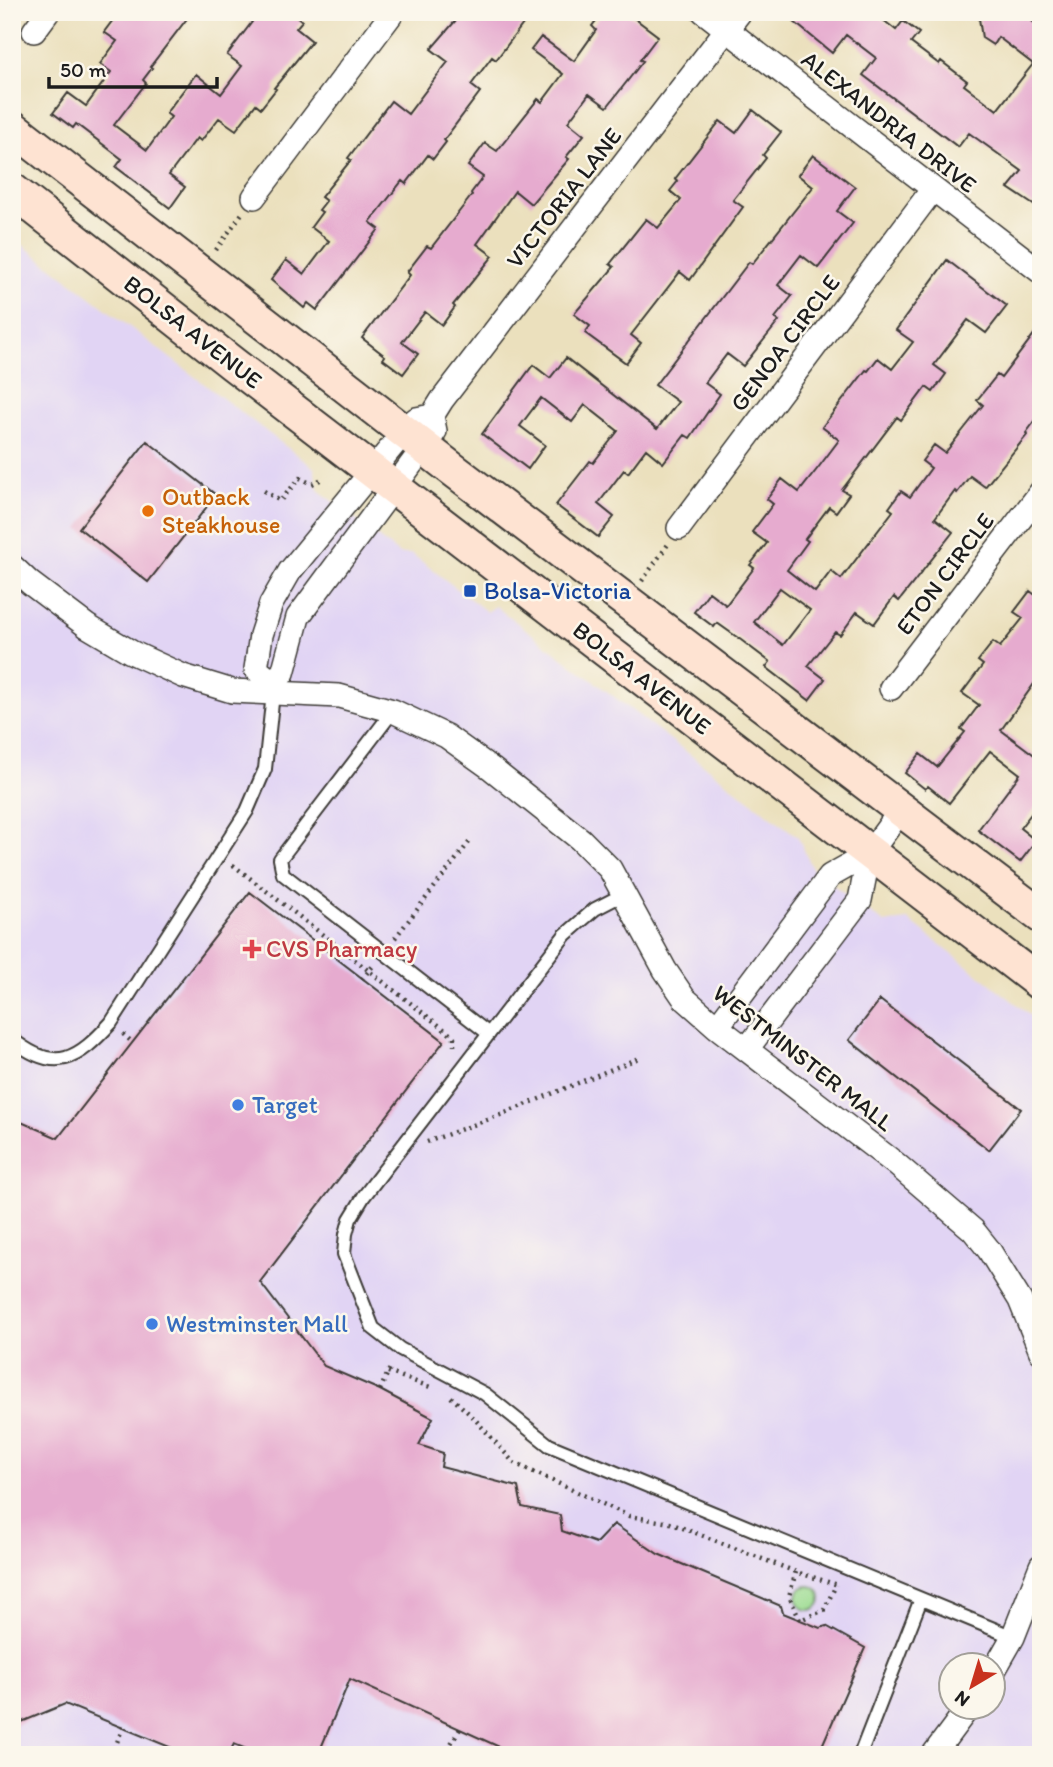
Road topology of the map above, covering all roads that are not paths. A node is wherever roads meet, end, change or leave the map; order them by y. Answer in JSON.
{"nodes":[{"id":1,"x":48,"y":12,"type":"edge"},
{"id":2,"x":393,"y":12,"type":"edge"},
{"id":3,"x":704,"y":12,"type":"edge"},
{"id":4,"x":733,"y":21,"type":"edge"},
{"id":5,"x":34,"y":31,"type":"dead end"},
{"id":6,"x":12,"y":127,"type":"edge"},
{"id":7,"x":933,"y":189,"type":"junction"},
{"id":8,"x":12,"y":190,"type":"edge"},
{"id":9,"x":254,"y":197,"type":"road end"},
{"id":10,"x":1041,"y":272,"type":"edge"},
{"id":11,"x":420,"y":432,"type":"junction"},
{"id":12,"x":383,"y":480,"type":"junction"},
{"id":13,"x":1041,"y":492,"type":"edge"},
{"id":14,"x":679,"y":528,"type":"road end"},
{"id":15,"x":12,"y":566,"type":"edge"},
{"id":16,"x":272,"y":687,"type":"junction"},
{"id":17,"x":891,"y":688,"type":"dead end"},
{"id":18,"x":393,"y":711,"type":"junction"},
{"id":19,"x":901,"y":810,"type":"junction"},
{"id":20,"x":869,"y":854,"type":"junction"},
{"id":21,"x":624,"y":894,"type":"junction"},
{"id":22,"x":1041,"y":916,"type":"edge"},
{"id":23,"x":1041,"y":984,"type":"edge"},
{"id":24,"x":717,"y":1027,"type":"junction"},
{"id":25,"x":489,"y":1034,"type":"junction"},
{"id":26,"x":12,"y":1039,"type":"edge"},
{"id":27,"x":747,"y":1049,"type":"junction"},
{"id":28,"x":1041,"y":1352,"type":"edge"},
{"id":29,"x":1041,"y":1566,"type":"edge"},
{"id":30,"x":921,"y":1599,"type":"junction"},
{"id":31,"x":1013,"y":1637,"type":"junction"},
{"id":32,"x":1004,"y":1652,"type":"edge"},
{"id":33,"x":959,"y":1722,"type":"edge"},
{"id":34,"x":942,"y":1751,"type":"edge"},
{"id":35,"x":860,"y":1755,"type":"edge"}],
"edges":[{"from":1,"to":5,"type":"street"},
{"from":2,"to":9,"type":"street"},
{"from":3,"to":4,"type":"street","name":"ALEXANDRIA DRIVE"},
{"from":4,"to":7,"type":"street","name":"ALEXANDRIA DRIVE"},
{"from":4,"to":11,"type":"street","name":"VICTORIA LANE"},
{"from":6,"to":11,"type":"main road","name":"BOLSA AVENUE"},
{"from":7,"to":10,"type":"street","name":"ALEXANDRIA DRIVE"},
{"from":7,"to":14,"type":"street","name":"GENOA CIRCLE"},
{"from":8,"to":12,"type":"main road","name":"BOLSA AVENUE"},
{"from":11,"to":12,"type":"street","name":"VICTORIA LANE"},
{"from":11,"to":19,"type":"main road","name":"BOLSA AVENUE"},
{"from":12,"to":16,"type":"street","name":"VICTORIA LANE"},
{"from":12,"to":16,"type":"street","name":"VICTORIA LANE"},
{"from":12,"to":20,"type":"main road","name":"BOLSA AVENUE"},
{"from":13,"to":17,"type":"street","name":"ETON CIRCLE"},
{"from":15,"to":16,"type":"street","name":"WESTMINSTER MALL"},
{"from":16,"to":18,"type":"street","name":"WESTMINSTER MALL"},
{"from":16,"to":26,"type":"lane"},
{"from":18,"to":21,"type":"street","name":"WESTMINSTER MALL"},
{"from":18,"to":25,"type":"lane"},
{"from":19,"to":20,"type":"street"},
{"from":19,"to":22,"type":"main road","name":"BOLSA AVENUE"},
{"from":20,"to":23,"type":"main road","name":"BOLSA AVENUE"},
{"from":20,"to":24,"type":"street"},
{"from":20,"to":27,"type":"street"},
{"from":21,"to":24,"type":"street","name":"WESTMINSTER MALL"},
{"from":21,"to":25,"type":"lane"},
{"from":24,"to":27,"type":"street","name":"WESTMINSTER MALL"},
{"from":25,"to":30,"type":"lane"},
{"from":27,"to":28,"type":"street","name":"WESTMINSTER MALL"},
{"from":29,"to":31,"type":"street"},
{"from":30,"to":31,"type":"lane"},
{"from":30,"to":35,"type":"lane"},
{"from":31,"to":32,"type":"street"},
{"from":33,"to":34,"type":"street"}]}
